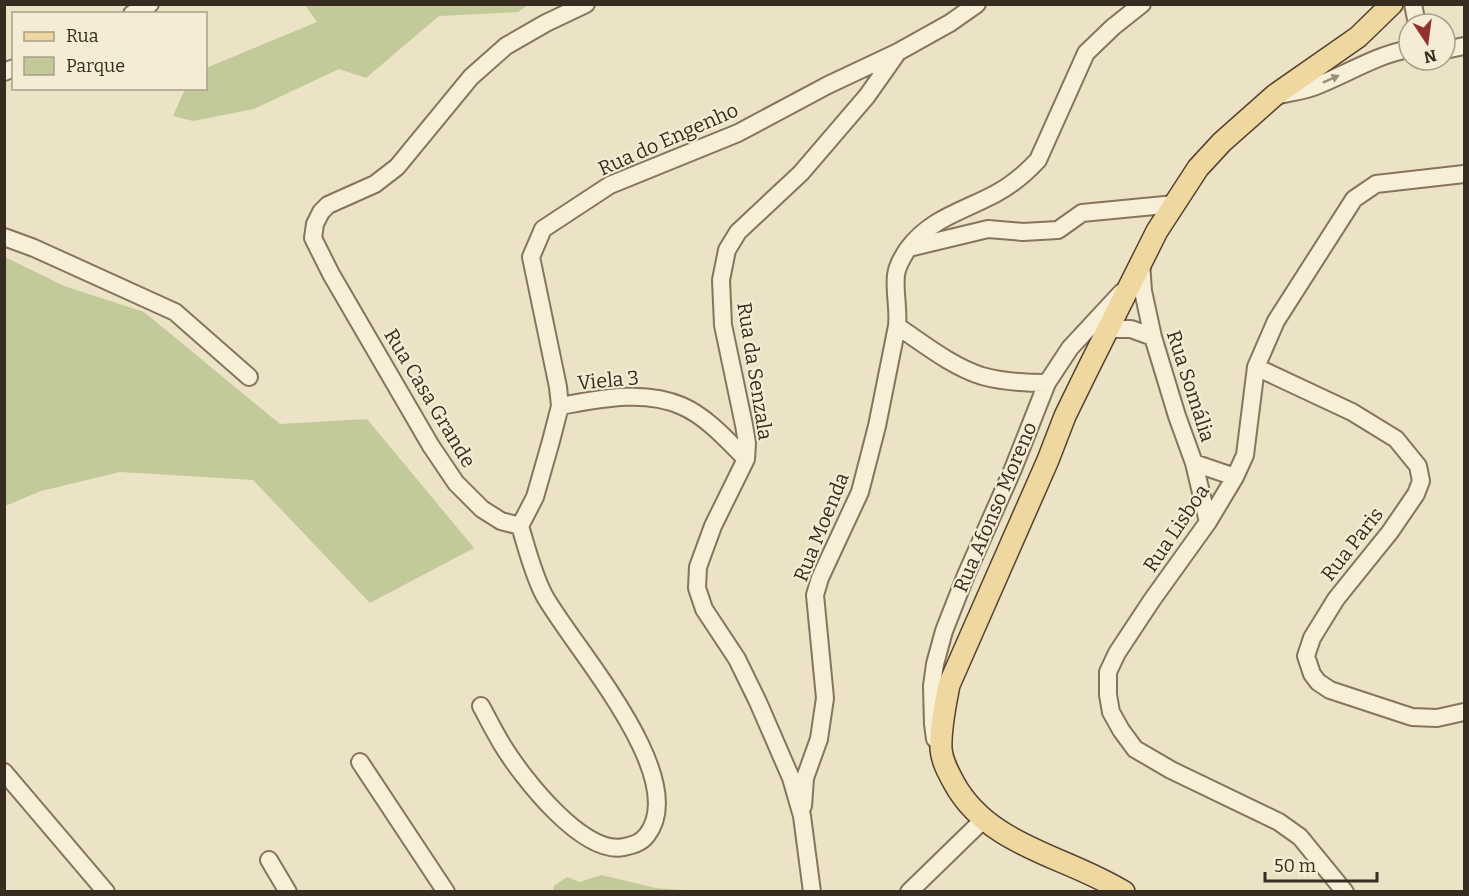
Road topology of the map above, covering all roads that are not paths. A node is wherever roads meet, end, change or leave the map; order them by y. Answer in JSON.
{"nodes":[{"id":1,"x":150,"y":4,"type":"edge"},
{"id":2,"x":586,"y":4,"type":"edge"},
{"id":3,"x":977,"y":4,"type":"edge"},
{"id":4,"x":1142,"y":4,"type":"edge"},
{"id":5,"x":1392,"y":4,"type":"edge"},
{"id":6,"x":136,"y":12,"type":"edge"},
{"id":7,"x":898,"y":52,"type":"junction"},
{"id":8,"x":1397,"y":52,"type":"edge"},
{"id":9,"x":1275,"y":95,"type":"junction"},
{"id":10,"x":1464,"y":174,"type":"edge"},
{"id":11,"x":1447,"y":177,"type":"junction"},
{"id":12,"x":1464,"y":187,"type":"edge"},
{"id":13,"x":1175,"y":204,"type":"junction"},
{"id":14,"x":4,"y":237,"type":"edge"},
{"id":15,"x":909,"y":248,"type":"junction"},
{"id":16,"x":1141,"y":261,"type":"junction"},
{"id":17,"x":1131,"y":283,"type":"junction"},
{"id":18,"x":897,"y":326,"type":"junction"},
{"id":19,"x":1108,"y":329,"type":"junction"},
{"id":20,"x":1153,"y":337,"type":"junction"},
{"id":21,"x":1256,"y":367,"type":"junction"},
{"id":22,"x":249,"y":377,"type":"dead end"},
{"id":23,"x":1047,"y":383,"type":"junction"},
{"id":24,"x":560,"y":406,"type":"junction"},
{"id":25,"x":746,"y":459,"type":"junction"},
{"id":26,"x":1194,"y":463,"type":"junction"},
{"id":27,"x":1235,"y":477,"type":"junction"},
{"id":28,"x":1208,"y":522,"type":"junction"},
{"id":29,"x":520,"y":526,"type":"junction"},
{"id":30,"x":481,"y":706,"type":"dead end"},
{"id":31,"x":1464,"y":712,"type":"edge"},
{"id":32,"x":944,"y":758,"type":"junction"},
{"id":33,"x":360,"y":762,"type":"dead end"},
{"id":34,"x":4,"y":772,"type":"edge"},
{"id":35,"x":802,"y":816,"type":"junction"},
{"id":36,"x":983,"y":820,"type":"junction"},
{"id":37,"x":269,"y":860,"type":"dead end"},
{"id":38,"x":106,"y":891,"type":"edge"},
{"id":39,"x":288,"y":891,"type":"edge"},
{"id":40,"x":446,"y":891,"type":"edge"},
{"id":41,"x":812,"y":891,"type":"edge"},
{"id":42,"x":909,"y":891,"type":"edge"},
{"id":43,"x":1124,"y":891,"type":"edge"},
{"id":44,"x":1344,"y":891,"type":"edge"}],
"edges":[{"from":1,"to":6,"type":"street"},
{"from":2,"to":29,"type":"street","name":"Rua Casa Grande"},
{"from":3,"to":7,"type":"street","name":"Rua da Senzala"},
{"from":4,"to":15,"type":"street","name":"Rua Moenda"},
{"from":5,"to":9,"type":"main road","name":"Rua Afonso Moreno"},
{"from":7,"to":24,"type":"street","name":"Rua do Engenho"},
{"from":7,"to":25,"type":"street","name":"Rua da Senzala"},
{"from":9,"to":8,"type":"street","name":"Rua Afonso Moreno","one_way":true},
{"from":9,"to":13,"type":"main road","name":"Rua Afonso Moreno"},
{"from":10,"to":11,"type":"street","name":"Rua Lisboa"},
{"from":11,"to":12,"type":"street"},
{"from":11,"to":21,"type":"street","name":"Rua Lisboa"},
{"from":13,"to":15,"type":"street"},
{"from":13,"to":16,"type":"main road","name":"Rua Afonso Moreno"},
{"from":14,"to":22,"type":"street"},
{"from":15,"to":18,"type":"street","name":"Rua Moenda"},
{"from":16,"to":17,"type":"main road","name":"Rua Afonso Moreno"},
{"from":16,"to":20,"type":"street","name":"Rua Somália"},
{"from":17,"to":19,"type":"main road","name":"Rua Afonso Moreno"},
{"from":17,"to":23,"type":"street","name":"Rua Afonso Moreno"},
{"from":18,"to":23,"type":"street"},
{"from":18,"to":35,"type":"street","name":"Rua Moenda"},
{"from":19,"to":20,"type":"street"},
{"from":19,"to":32,"type":"main road","name":"Rua Afonso Moreno"},
{"from":20,"to":26,"type":"street","name":"Rua Somália"},
{"from":21,"to":27,"type":"street","name":"Rua Lisboa"},
{"from":21,"to":31,"type":"street","name":"Rua Paris"},
{"from":23,"to":32,"type":"street","name":"Rua Afonso Moreno"},
{"from":24,"to":25,"type":"street","name":"Viela 3"},
{"from":24,"to":29,"type":"street","name":"Rua do Engenho"},
{"from":25,"to":35,"type":"street","name":"Rua da Senzala"},
{"from":26,"to":27,"type":"street"},
{"from":26,"to":28,"type":"street","name":"Rua Somália"},
{"from":27,"to":28,"type":"street","name":"Rua Lisboa"},
{"from":28,"to":44,"type":"street","name":"Rua Lisboa"},
{"from":29,"to":30,"type":"street"},
{"from":32,"to":36,"type":"main road","name":"Rua Afonso Moreno"},
{"from":33,"to":40,"type":"street"},
{"from":34,"to":38,"type":"street"},
{"from":35,"to":41,"type":"street","name":"Rua da Senzala"},
{"from":36,"to":42,"type":"street"},
{"from":36,"to":43,"type":"main road","name":"Rua Afonso Moreno"},
{"from":37,"to":39,"type":"street"}]}
